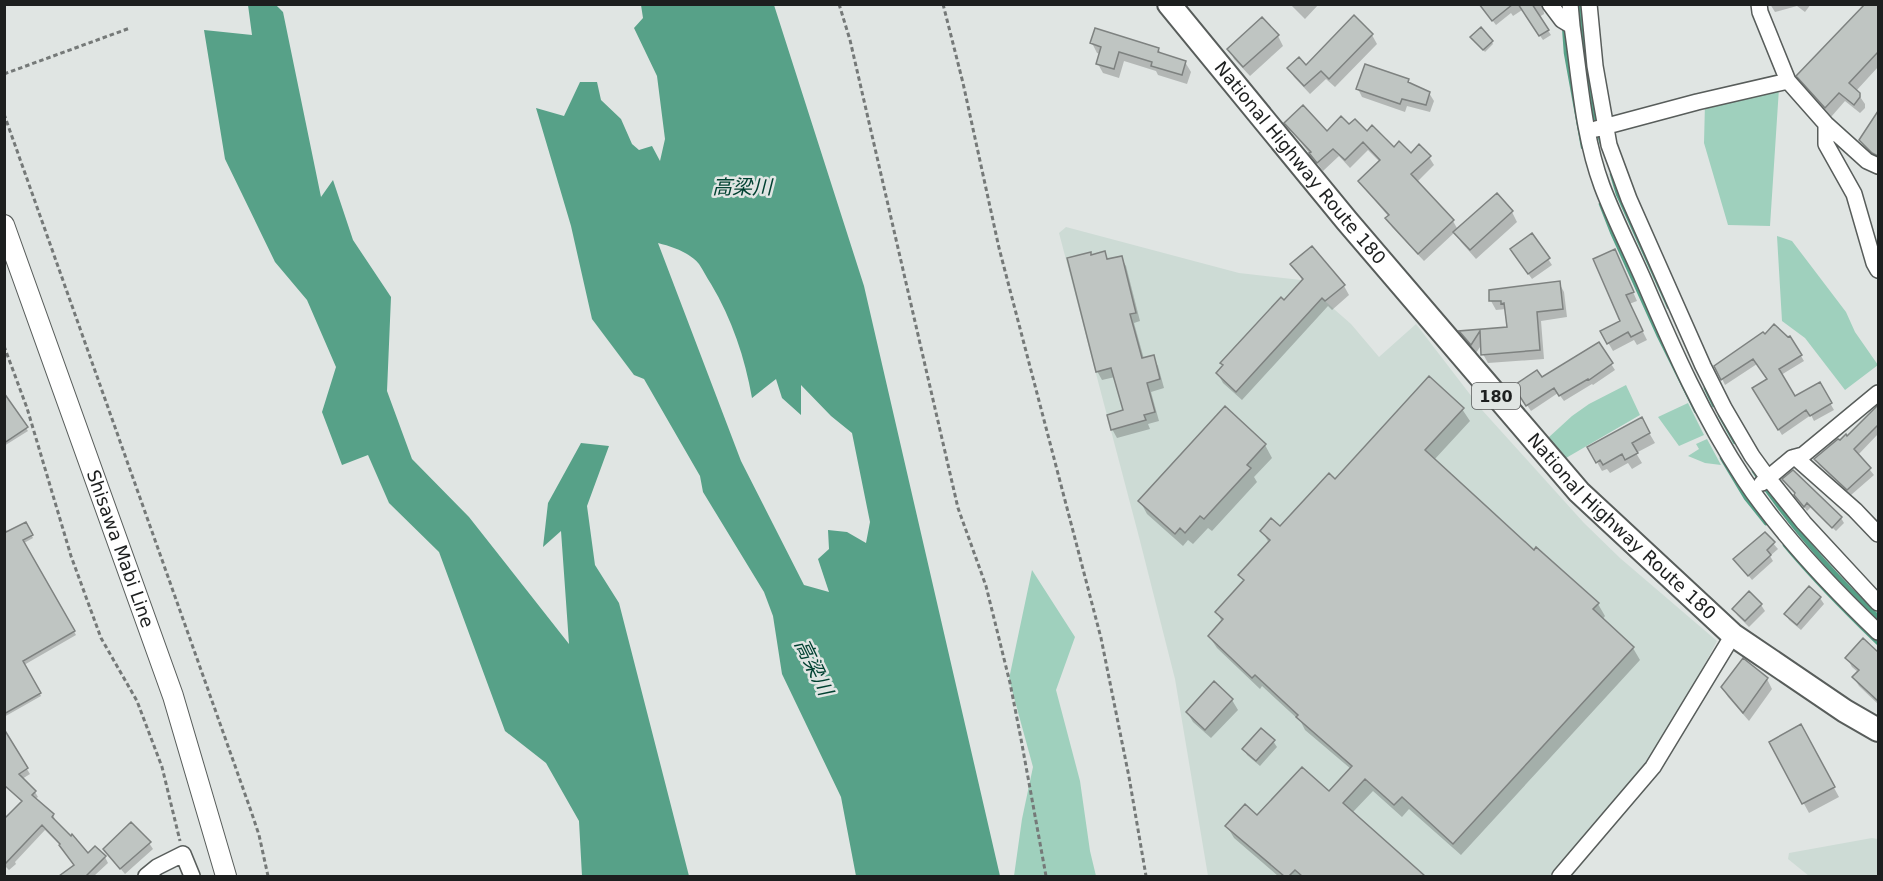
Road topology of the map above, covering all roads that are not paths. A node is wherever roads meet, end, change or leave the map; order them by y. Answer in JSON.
{"nodes":[{"id":1,"x":1169,"y":4,"type":"edge"},
{"id":2,"x":1551,"y":4,"type":"edge"},
{"id":3,"x":1570,"y":4,"type":"edge"},
{"id":4,"x":1589,"y":4,"type":"edge"},
{"id":5,"x":1759,"y":4,"type":"edge"},
{"id":6,"x":1567,"y":23,"type":"junction"},
{"id":7,"x":1788,"y":81,"type":"junction"},
{"id":8,"x":1826,"y":124,"type":"junction"},
{"id":9,"x":1597,"y":129,"type":"junction"},
{"id":10,"x":1878,"y":166,"type":"edge"},
{"id":11,"x":4,"y":225,"type":"edge"},
{"id":12,"x":1878,"y":270,"type":"edge"},
{"id":13,"x":1878,"y":393,"type":"edge"},
{"id":14,"x":1795,"y":457,"type":"junction"},
{"id":15,"x":1761,"y":484,"type":"junction"},
{"id":16,"x":1878,"y":534,"type":"edge"},
{"id":17,"x":1878,"y":603,"type":"edge"},
{"id":18,"x":1878,"y":632,"type":"edge"},
{"id":19,"x":1733,"y":635,"type":"junction"},
{"id":20,"x":1878,"y":730,"type":"edge"},
{"id":21,"x":146,"y":876,"type":"edge"},
{"id":22,"x":192,"y":876,"type":"edge"},
{"id":23,"x":226,"y":876,"type":"edge"},
{"id":24,"x":1560,"y":876,"type":"edge"}],
"edges":[{"from":1,"to":19,"type":"highway","name":"National Highway Route 180","number":"180"},
{"from":2,"to":6,"type":"street"},
{"from":3,"to":6,"type":"street"},
{"from":4,"to":9,"type":"street"},
{"from":5,"to":7,"type":"street"},
{"from":6,"to":9,"type":"street"},
{"from":7,"to":8,"type":"street"},
{"from":7,"to":9,"type":"street"},
{"from":8,"to":10,"type":"street"},
{"from":8,"to":12,"type":"street"},
{"from":9,"to":15,"type":"street"},
{"from":9,"to":15,"type":"street"},
{"from":11,"to":23,"type":"main road","name":"Shisawa Mabi Line"},
{"from":13,"to":14,"type":"street"},
{"from":14,"to":15,"type":"street"},
{"from":14,"to":16,"type":"street"},
{"from":15,"to":17,"type":"street"},
{"from":15,"to":18,"type":"street"},
{"from":19,"to":20,"type":"highway","name":"National Highway Route 180","number":"180"},
{"from":19,"to":24,"type":"street"},
{"from":21,"to":22,"type":"street"}]}
